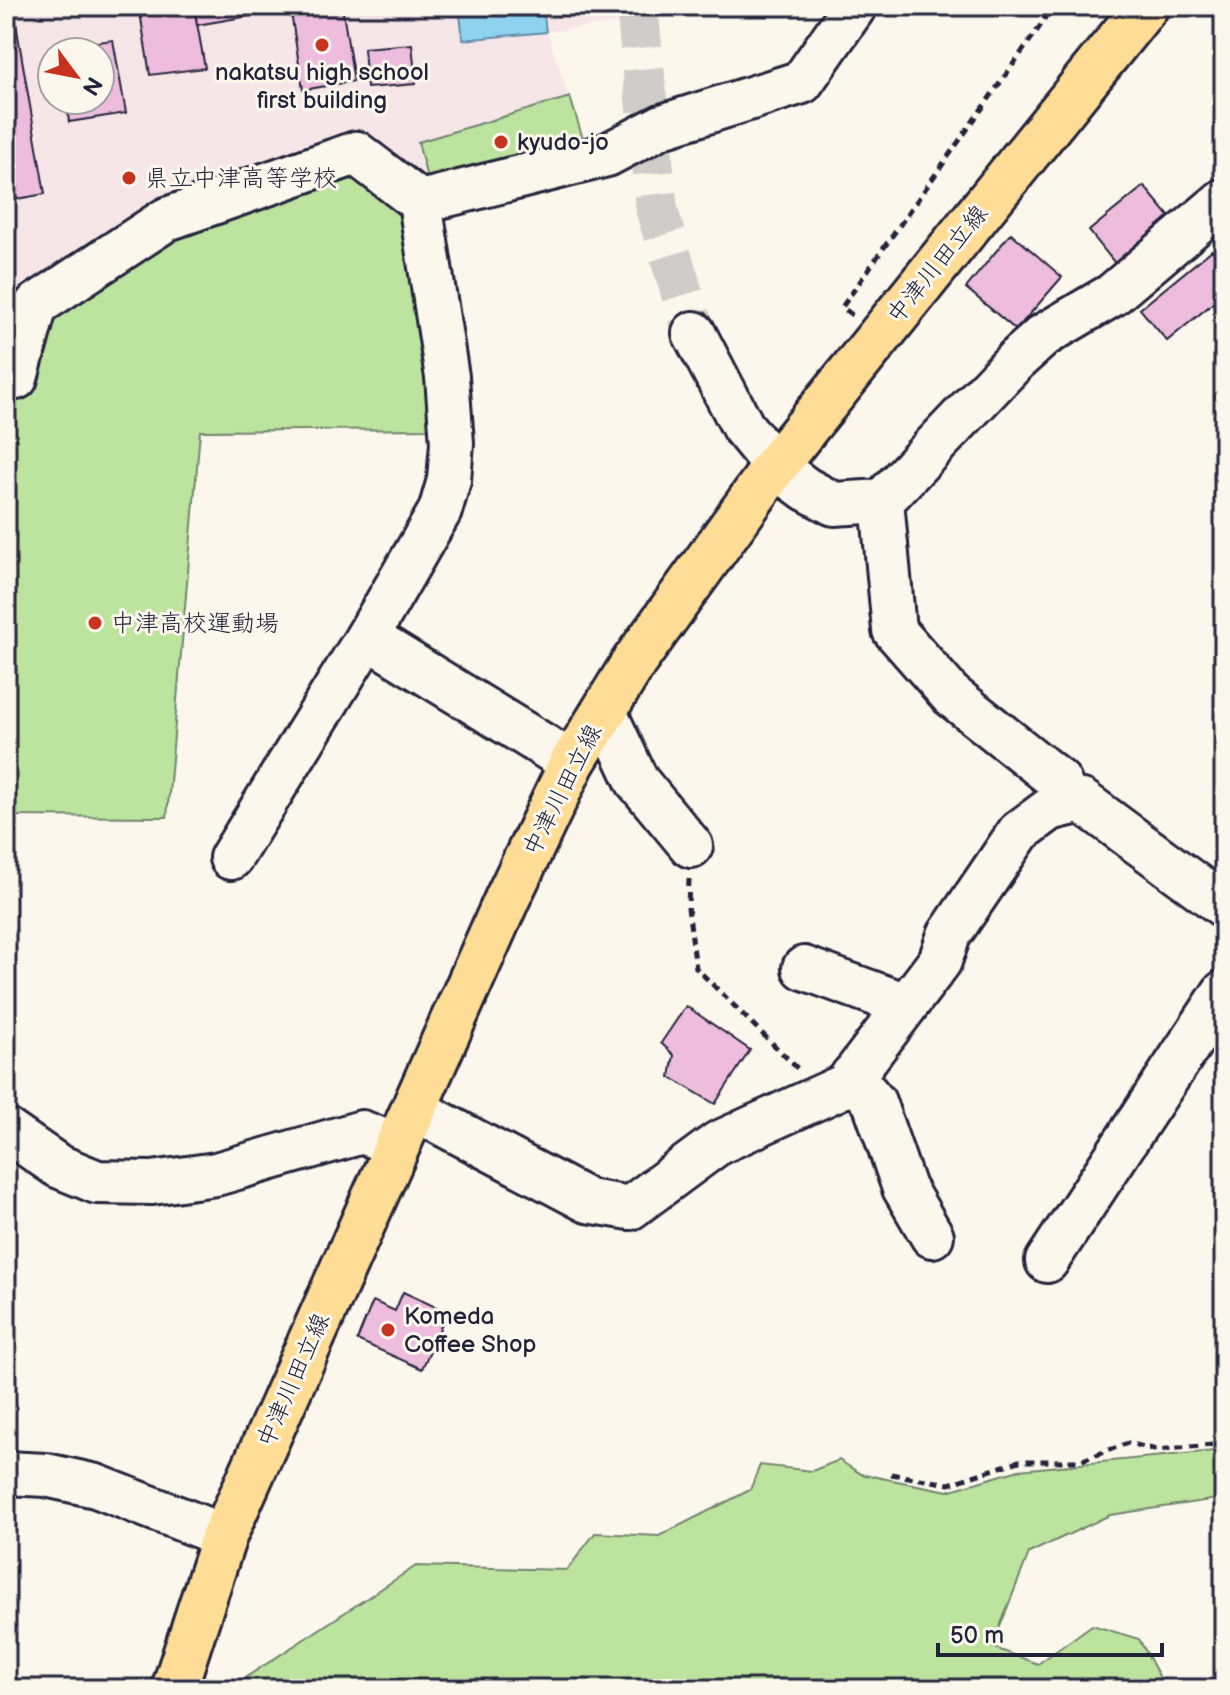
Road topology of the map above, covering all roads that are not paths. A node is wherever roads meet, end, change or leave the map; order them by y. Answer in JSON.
{"nodes":[{"id":1,"x":855,"y":6,"type":"edge"},
{"id":2,"x":1146,"y":6,"type":"edge"},
{"id":3,"x":1224,"y":200,"type":"edge"},
{"id":4,"x":420,"y":202,"type":"junction"},
{"id":5,"x":694,"y":333,"type":"tunnel mouth"},
{"id":6,"x":6,"y":377,"type":"edge"},
{"id":7,"x":775,"y":466,"type":"junction"},
{"id":8,"x":882,"y":501,"type":"junction"},
{"id":9,"x":367,"y":637,"type":"junction"},
{"id":10,"x":604,"y":710,"type":"junction"},
{"id":11,"x":572,"y":763,"type":"junction"},
{"id":12,"x":1069,"y":804,"type":"junction"},
{"id":13,"x":691,"y":846,"type":"road end"},
{"id":14,"x":231,"y":858,"type":"dead end"},
{"id":15,"x":1224,"y":906,"type":"edge"},
{"id":16,"x":804,"y":968,"type":"dead end"},
{"id":17,"x":1224,"y":992,"type":"edge"},
{"id":18,"x":906,"y":1005,"type":"junction"},
{"id":19,"x":838,"y":1086,"type":"junction"},
{"id":20,"x":406,"y":1127,"type":"junction"},
{"id":21,"x":6,"y":1130,"type":"edge"},
{"id":22,"x":932,"y":1236,"type":"dead end"},
{"id":23,"x":1047,"y":1261,"type":"dead end"},
{"id":24,"x":6,"y":1473,"type":"edge"},
{"id":25,"x":224,"y":1536,"type":"junction"},
{"id":26,"x":174,"y":1689,"type":"edge"}],
"edges":[{"from":1,"to":4,"type":"street"},
{"from":2,"to":7,"type":"main road","name":"中津川田立線"},
{"from":3,"to":8,"type":"street"},
{"from":4,"to":6,"type":"street"},
{"from":4,"to":9,"type":"street"},
{"from":5,"to":7,"type":"street"},
{"from":7,"to":8,"type":"street"},
{"from":7,"to":10,"type":"main road","name":"中津川田立線"},
{"from":8,"to":12,"type":"street"},
{"from":9,"to":11,"type":"street"},
{"from":9,"to":14,"type":"street"},
{"from":10,"to":11,"type":"main road","name":"中津川田立線"},
{"from":10,"to":13,"type":"street"},
{"from":11,"to":20,"type":"main road","name":"中津川田立線"},
{"from":12,"to":15,"type":"street"},
{"from":12,"to":18,"type":"street"},
{"from":16,"to":18,"type":"street"},
{"from":17,"to":23,"type":"street"},
{"from":18,"to":19,"type":"street"},
{"from":19,"to":20,"type":"street"},
{"from":19,"to":22,"type":"street"},
{"from":20,"to":21,"type":"street"},
{"from":20,"to":25,"type":"main road","name":"中津川田立線"},
{"from":24,"to":25,"type":"street"},
{"from":25,"to":26,"type":"main road","name":"中津川田立線"}]}
